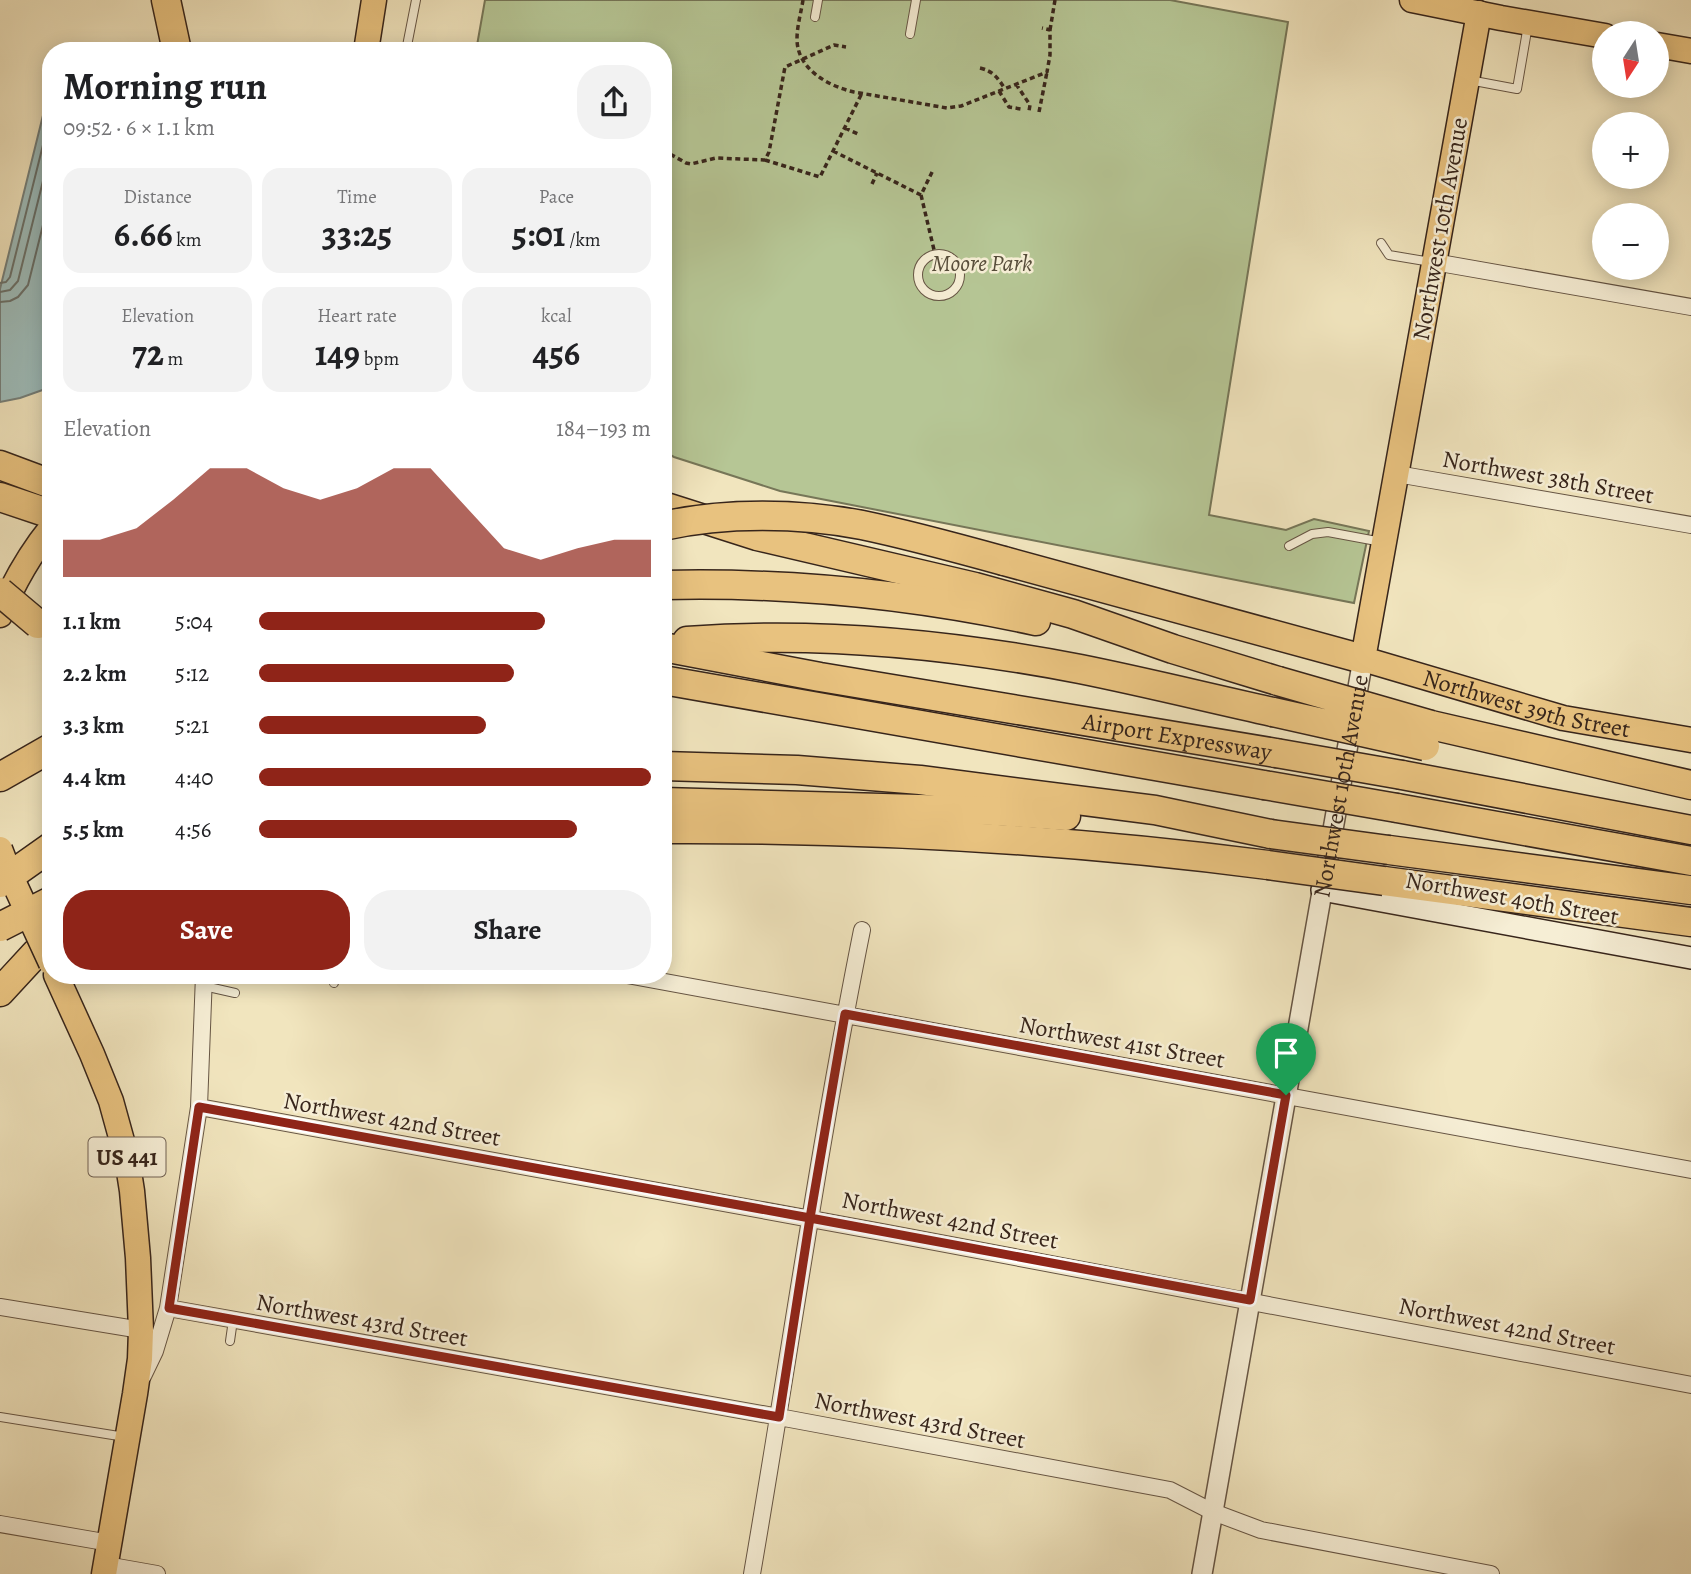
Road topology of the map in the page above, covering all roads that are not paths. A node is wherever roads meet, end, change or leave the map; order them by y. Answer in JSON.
{"nodes":[{"id":1,"x":166,"y":0,"type":"edge"},
{"id":2,"x":374,"y":0,"type":"edge"},
{"id":3,"x":416,"y":0,"type":"edge"},
{"id":4,"x":818,"y":0,"type":"edge"},
{"id":5,"x":916,"y":0,"type":"edge"},
{"id":6,"x":1412,"y":0,"type":"edge"},
{"id":7,"x":1480,"y":7,"type":"edge"},
{"id":8,"x":815,"y":17,"type":"dead end"},
{"id":9,"x":1529,"y":23,"type":"junction"},
{"id":10,"x":909,"y":34,"type":"dead end"},
{"id":11,"x":1592,"y":34,"type":"edge"},
{"id":12,"x":175,"y":42,"type":"edge"},
{"id":13,"x":367,"y":42,"type":"edge"},
{"id":14,"x":408,"y":42,"type":"edge"},
{"id":15,"x":1670,"y":47,"type":"edge"},
{"id":16,"x":1691,"y":51,"type":"edge"},
{"id":17,"x":1467,"y":79,"type":"junction"},
{"id":18,"x":1381,"y":243,"type":"dead end"},
{"id":19,"x":935,"y":254,"type":"joint"},
{"id":20,"x":1434,"y":262,"type":"junction"},
{"id":21,"x":1691,"y":307,"type":"edge"},
{"id":22,"x":0,"y":465,"type":"edge"},
{"id":23,"x":1397,"y":474,"type":"junction"},
{"id":24,"x":42,"y":481,"type":"edge"},
{"id":25,"x":0,"y":498,"type":"edge"},
{"id":26,"x":672,"y":509,"type":"edge"},
{"id":27,"x":42,"y":511,"type":"edge"},
{"id":28,"x":672,"y":525,"type":"edge"},
{"id":29,"x":1691,"y":526,"type":"edge"},
{"id":30,"x":42,"y":539,"type":"edge"},
{"id":31,"x":1385,"y":542,"type":"junction"},
{"id":32,"x":1289,"y":546,"type":"dead end"},
{"id":33,"x":672,"y":585,"type":"edge"},
{"id":34,"x":0,"y":592,"type":"edge"},
{"id":35,"x":0,"y":615,"type":"edge"},
{"id":36,"x":42,"y":627,"type":"edge"},
{"id":37,"x":672,"y":644,"type":"edge"},
{"id":38,"x":672,"y":647,"type":"edge"},
{"id":39,"x":1173,"y":649,"type":"junction"},
{"id":40,"x":1363,"y":659,"type":"junction"},
{"id":41,"x":672,"y":682,"type":"edge"},
{"id":42,"x":1428,"y":736,"type":"junction"},
{"id":43,"x":1691,"y":740,"type":"edge"},
{"id":44,"x":42,"y":753,"type":"edge"},
{"id":45,"x":672,"y":766,"type":"edge"},
{"id":46,"x":0,"y":776,"type":"edge"},
{"id":47,"x":1691,"y":785,"type":"edge"},
{"id":48,"x":672,"y":802,"type":"edge"},
{"id":49,"x":672,"y":829,"type":"edge"},
{"id":50,"x":1691,"y":830,"type":"edge"},
{"id":51,"x":1271,"y":834,"type":"junction"},
{"id":52,"x":0,"y":849,"type":"edge"},
{"id":53,"x":42,"y":853,"type":"edge"},
{"id":54,"x":1691,"y":860,"type":"edge"},
{"id":55,"x":0,"y":883,"type":"edge"},
{"id":56,"x":1322,"y":890,"type":"junction"},
{"id":57,"x":1691,"y":890,"type":"edge"},
{"id":58,"x":1461,"y":892,"type":"junction"},
{"id":59,"x":42,"y":906,"type":"edge"},
{"id":60,"x":1691,"y":922,"type":"edge"},
{"id":61,"x":0,"y":927,"type":"edge"},
{"id":62,"x":862,"y":930,"type":"dead end"},
{"id":63,"x":1691,"y":940,"type":"edge"},
{"id":64,"x":42,"y":944,"type":"edge"},
{"id":65,"x":42,"y":948,"type":"edge"},
{"id":66,"x":1691,"y":958,"type":"edge"},
{"id":67,"x":672,"y":983,"type":"edge"},
{"id":68,"x":204,"y":984,"type":"edge"},
{"id":69,"x":214,"y":984,"type":"edge"},
{"id":70,"x":60,"y":985,"type":"edge"},
{"id":71,"x":0,"y":992,"type":"edge"},
{"id":72,"x":235,"y":993,"type":"dead end"},
{"id":73,"x":845,"y":1014,"type":"junction"},
{"id":74,"x":1286,"y":1095,"type":"junction"},
{"id":75,"x":199,"y":1107,"type":"junction"},
{"id":76,"x":1691,"y":1170,"type":"edge"},
{"id":77,"x":810,"y":1218,"type":"junction"},
{"id":78,"x":1250,"y":1300,"type":"junction"},
{"id":79,"x":0,"y":1307,"type":"edge"},
{"id":80,"x":169,"y":1308,"type":"junction"},
{"id":81,"x":233,"y":1320,"type":"junction"},
{"id":82,"x":141,"y":1330,"type":"junction"},
{"id":83,"x":230,"y":1341,"type":"dead end"},
{"id":84,"x":1691,"y":1385,"type":"edge"},
{"id":85,"x":135,"y":1394,"type":"junction"},
{"id":86,"x":0,"y":1417,"type":"edge"},
{"id":87,"x":779,"y":1417,"type":"junction"},
{"id":88,"x":127,"y":1437,"type":"junction"},
{"id":89,"x":1213,"y":1512,"type":"junction"},
{"id":90,"x":0,"y":1524,"type":"edge"},
{"id":91,"x":107,"y":1560,"type":"edge"},
{"id":92,"x":157,"y":1574,"type":"edge"},
{"id":93,"x":752,"y":1574,"type":"edge"},
{"id":94,"x":1202,"y":1574,"type":"edge"},
{"id":95,"x":1491,"y":1574,"type":"edge"}],
"edges":[{"from":1,"to":12,"type":"highway"},
{"from":2,"to":13,"type":"main road"},
{"from":3,"to":14,"type":"lane"},
{"from":4,"to":8,"type":"lane"},
{"from":5,"to":10,"type":"lane"},
{"from":6,"to":7,"type":"main road"},
{"from":7,"to":9,"type":"main road"},
{"from":7,"to":17,"type":"main road","name":"Northwest 10th Avenue"},
{"from":9,"to":11,"type":"main road"},
{"from":9,"to":17,"type":"lane"},
{"from":15,"to":16,"type":"main road"},
{"from":17,"to":20,"type":"main road","name":"Northwest 10th Avenue"},
{"from":18,"to":20,"type":"lane"},
{"from":19,"to":19,"type":"lane"},
{"from":20,"to":21,"type":"street"},
{"from":20,"to":23,"type":"main road","name":"Northwest 10th Avenue"},
{"from":22,"to":24,"type":"highway"},
{"from":23,"to":29,"type":"street","name":"Northwest 38th Street"},
{"from":23,"to":31,"type":"main road","name":"Northwest 10th Avenue"},
{"from":25,"to":27,"type":"highway"},
{"from":26,"to":39,"type":"highway"},
{"from":28,"to":40,"type":"highway","bridge":true},
{"from":30,"to":35,"type":"main road"},
{"from":31,"to":32,"type":"lane"},
{"from":31,"to":40,"type":"main road","name":"Northwest 10th Avenue"},
{"from":33,"to":39,"type":"highway"},
{"from":34,"to":36,"type":"highway","bridge":true},
{"from":37,"to":42,"type":"highway","bridge":true},
{"from":38,"to":50,"type":"highway","name":"Airport Expressway","bridge":true},
{"from":39,"to":42,"type":"highway","bridge":true},
{"from":40,"to":43,"type":"main road","name":"Northwest 39th Street"},
{"from":40,"to":56,"type":"street","name":"Northwest 10th Avenue"},
{"from":41,"to":54,"type":"highway","name":"Airport Expressway","bridge":true},
{"from":42,"to":47,"type":"highway"},
{"from":44,"to":46,"type":"highway"},
{"from":45,"to":51,"type":"highway"},
{"from":48,"to":51,"type":"highway"},
{"from":49,"to":58,"type":"highway","bridge":true},
{"from":51,"to":57,"type":"highway","bridge":true},
{"from":52,"to":64,"type":"main road","bridge":true},
{"from":53,"to":55,"type":"highway","bridge":true},
{"from":56,"to":66,"type":"main road","name":"Northwest 40th Street"},
{"from":56,"to":74,"type":"street","name":"Northwest 10th Avenue"},
{"from":58,"to":60,"type":"highway"},
{"from":58,"to":63,"type":"highway"},
{"from":59,"to":61,"type":"highway","bridge":true},
{"from":62,"to":73,"type":"street"},
{"from":65,"to":71,"type":"highway"},
{"from":67,"to":73,"type":"street","name":"Northwest 41st Street"},
{"from":68,"to":75,"type":"street"},
{"from":69,"to":72,"type":"lane"},
{"from":70,"to":82,"type":"main road","number":"US 441"},
{"from":73,"to":74,"type":"street","name":"Northwest 41st Street"},
{"from":73,"to":77,"type":"street"},
{"from":74,"to":76,"type":"street","name":"Northwest 41st Street"},
{"from":74,"to":78,"type":"street","name":"Northwest 10th Avenue"},
{"from":75,"to":77,"type":"street","name":"Northwest 42nd Street"},
{"from":75,"to":80,"type":"street"},
{"from":77,"to":78,"type":"street","name":"Northwest 42nd Street"},
{"from":77,"to":87,"type":"street"},
{"from":78,"to":84,"type":"street","name":"Northwest 42nd Street"},
{"from":78,"to":89,"type":"street","name":"Northwest 10th Avenue"},
{"from":79,"to":82,"type":"street"},
{"from":80,"to":81,"type":"street","name":"Northwest 43rd Street"},
{"from":80,"to":85,"type":"street"},
{"from":81,"to":83,"type":"lane"},
{"from":81,"to":87,"type":"street","name":"Northwest 43rd Street"},
{"from":82,"to":85,"type":"main road","number":"US 441"},
{"from":85,"to":88,"type":"main road","number":"US 441"},
{"from":86,"to":88,"type":"lane"},
{"from":87,"to":89,"type":"street","name":"Northwest 43rd Street"},
{"from":87,"to":93,"type":"street"},
{"from":88,"to":91,"type":"main road","number":"US 441"},
{"from":89,"to":94,"type":"street","name":"Northwest 10th Avenue"},
{"from":89,"to":95,"type":"street","name":"Northwest 43rd Street"},
{"from":90,"to":91,"type":"street"},
{"from":91,"to":92,"type":"street"}]}
